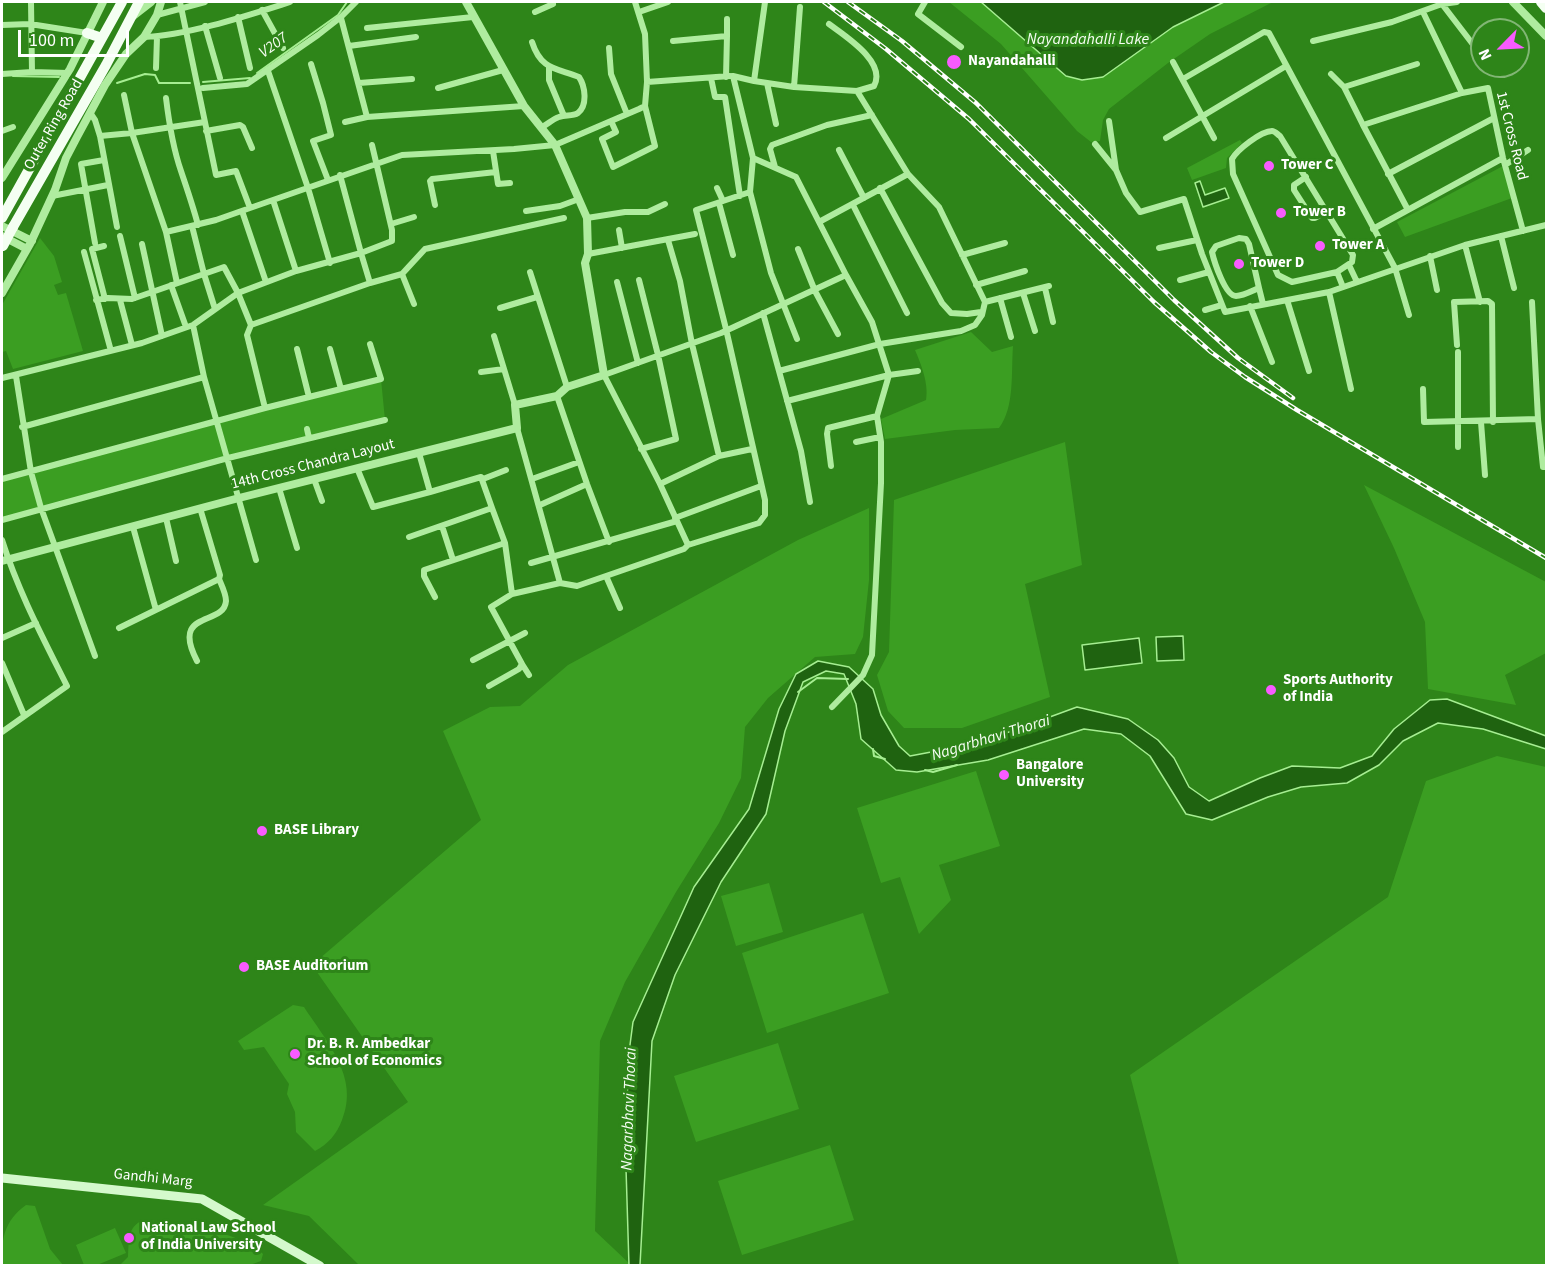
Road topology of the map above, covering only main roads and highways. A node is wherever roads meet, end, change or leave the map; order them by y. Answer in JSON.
{"nodes":[{"id":1,"x":122,"y":2,"type":"edge"},
{"id":2,"x":139,"y":2,"type":"edge"},
{"id":3,"x":1541,"y":2,"type":"edge"},
{"id":4,"x":1546,"y":8,"type":"edge"},
{"id":5,"x":87,"y":33,"type":"road end"},
{"id":6,"x":102,"y":38,"type":"junction"},
{"id":7,"x":116,"y":48,"type":"junction"},
{"id":8,"x":126,"y":54,"type":"road end"},
{"id":9,"x":2,"y":218,"type":"edge"},
{"id":10,"x":7,"y":227,"type":"edge"},
{"id":11,"x":2,"y":243,"type":"edge"},
{"id":12,"x":2,"y":1178,"type":"edge"},
{"id":13,"x":320,"y":1266,"type":"edge"}],
"edges":[{"from":1,"to":6,"type":"highway","name":"Outer Ring Road"},
{"from":2,"to":7,"type":"highway","name":"Outer Ring Road"},
{"from":3,"to":4,"type":"highway"},
{"from":5,"to":6,"type":"highway"},
{"from":6,"to":9,"type":"highway","name":"Outer Ring Road"},
{"from":7,"to":8,"type":"highway"},
{"from":7,"to":10,"type":"highway","name":"Outer Ring Road"},
{"from":10,"to":11,"type":"highway","name":"Outer Ring Road","bridge":true},
{"from":12,"to":13,"type":"main road","name":"Gandhi Marg"}]}
